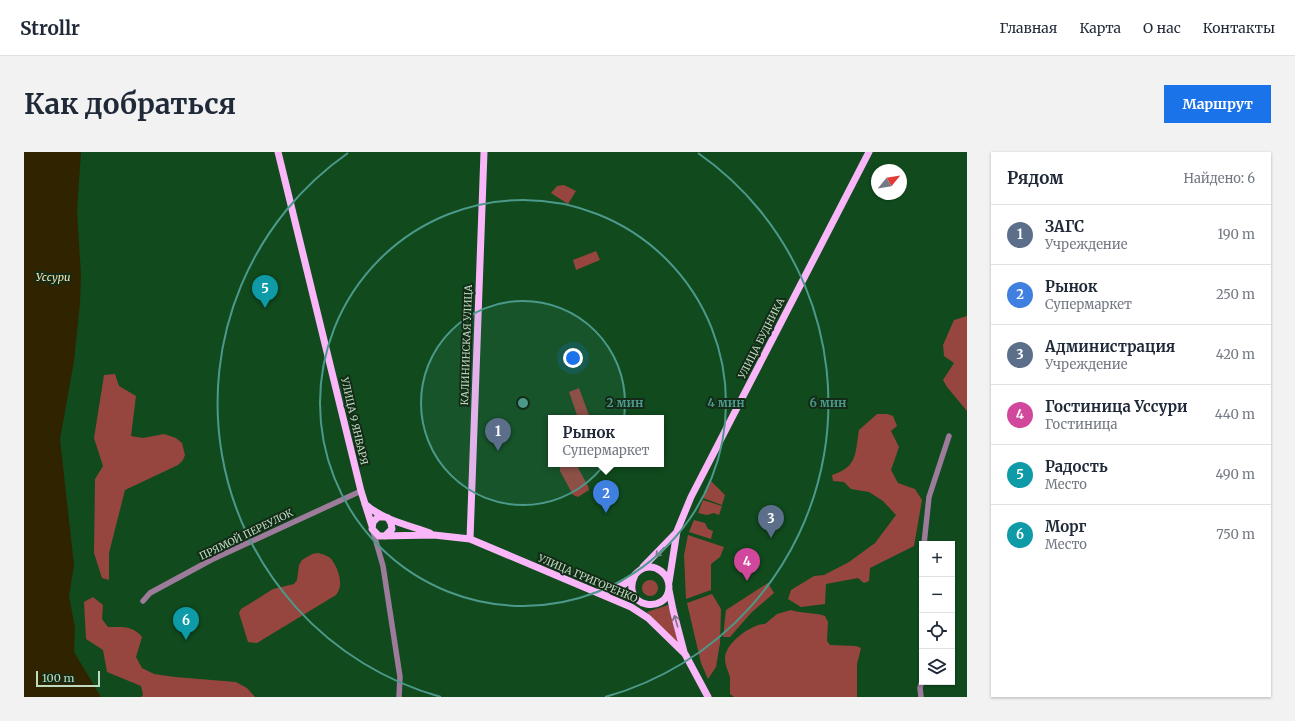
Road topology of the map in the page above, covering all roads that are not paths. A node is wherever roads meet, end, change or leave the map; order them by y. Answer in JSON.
{"nodes":[{"id":1,"x":278,"y":152,"type":"edge"},
{"id":2,"x":484,"y":152,"type":"edge"},
{"id":3,"x":869,"y":152,"type":"edge"},
{"id":4,"x":949,"y":436,"type":"dead end"},
{"id":5,"x":361,"y":491,"type":"junction"},
{"id":6,"x":365,"y":504,"type":"junction"},
{"id":7,"x":386,"y":518,"type":"junction"},
{"id":8,"x":372,"y":529,"type":"junction"},
{"id":9,"x":677,"y":531,"type":"junction"},
{"id":10,"x":434,"y":535,"type":"junction"},
{"id":11,"x":386,"y":536,"type":"junction"},
{"id":12,"x":470,"y":539,"type":"junction"},
{"id":13,"x":924,"y":541,"type":"edge"},
{"id":14,"x":380,"y":552,"type":"junction"},
{"id":15,"x":638,"y":572,"type":"junction"},
{"id":16,"x":669,"y":585,"type":"junction"},
{"id":17,"x":598,"y":592,"type":"junction"},
{"id":18,"x":142,"y":601,"type":"dead end"},
{"id":19,"x":640,"y":602,"type":"junction"},
{"id":20,"x":628,"y":605,"type":"junction"},
{"id":21,"x":648,"y":618,"type":"junction"},
{"id":22,"x":685,"y":654,"type":"junction"},
{"id":23,"x":921,"y":685,"type":"edge"},
{"id":24,"x":399,"y":697,"type":"edge"},
{"id":25,"x":708,"y":697,"type":"edge"},
{"id":26,"x":921,"y":697,"type":"edge"}],
"edges":[{"from":1,"to":5,"type":"main road","name":"УЛИЦА 9 ЯНВАРЯ"},
{"from":2,"to":12,"type":"main road","name":"КАЛИНИНСКАЯ УЛИЦА"},
{"from":3,"to":9,"type":"main road","name":"УЛИЦА БУДНИКА"},
{"from":4,"to":13,"type":"street"},
{"from":5,"to":6,"type":"main road","name":"УЛИЦА 9 ЯНВАРЯ"},
{"from":5,"to":18,"type":"street","name":"ПРЯМОЙ ПЕРЕУЛОК"},
{"from":6,"to":7,"type":"main road"},
{"from":6,"to":8,"type":"main road","name":"УЛИЦА 9 ЯНВАРЯ"},
{"from":7,"to":8,"type":"main road"},
{"from":7,"to":10,"type":"main road"},
{"from":7,"to":11,"type":"main road"},
{"from":8,"to":11,"type":"main road"},
{"from":8,"to":14,"type":"street","name":"УЛИЦА 9 ЯНВАРЯ"},
{"from":9,"to":15,"type":"main road","one_way":true},
{"from":9,"to":16,"type":"main road","name":"УЛИЦА БУДНИКА"},
{"from":10,"to":11,"type":"main road"},
{"from":10,"to":12,"type":"main road","name":"УЛИЦА ГРИГОРЕНКО"},
{"from":11,"to":14,"type":"street"},
{"from":12,"to":17,"type":"main road","name":"УЛИЦА ГРИГОРЕНКО"},
{"from":14,"to":24,"type":"street","name":"УЛИЦА 9 ЯНВАРЯ"},
{"from":15,"to":16,"type":"main road"},
{"from":15,"to":17,"type":"main road"},
{"from":15,"to":19,"type":"main road"},
{"from":16,"to":19,"type":"main road"},
{"from":22,"to":16,"type":"main road","name":"УЛИЦА БУДНИКА","one_way":true},
{"from":17,"to":20,"type":"main road","name":"УЛИЦА ГРИГОРЕНКО"},
{"from":19,"to":20,"type":"main road"},
{"from":19,"to":21,"type":"main road"},
{"from":20,"to":21,"type":"main road","name":"УЛИЦА ГРИГОРЕНКО"},
{"from":21,"to":22,"type":"main road","name":"УЛИЦА ГРИГОРЕНКО"},
{"from":22,"to":25,"type":"main road","name":"УЛИЦА ГРИГОРЕНКО"},
{"from":23,"to":26,"type":"street"}]}
